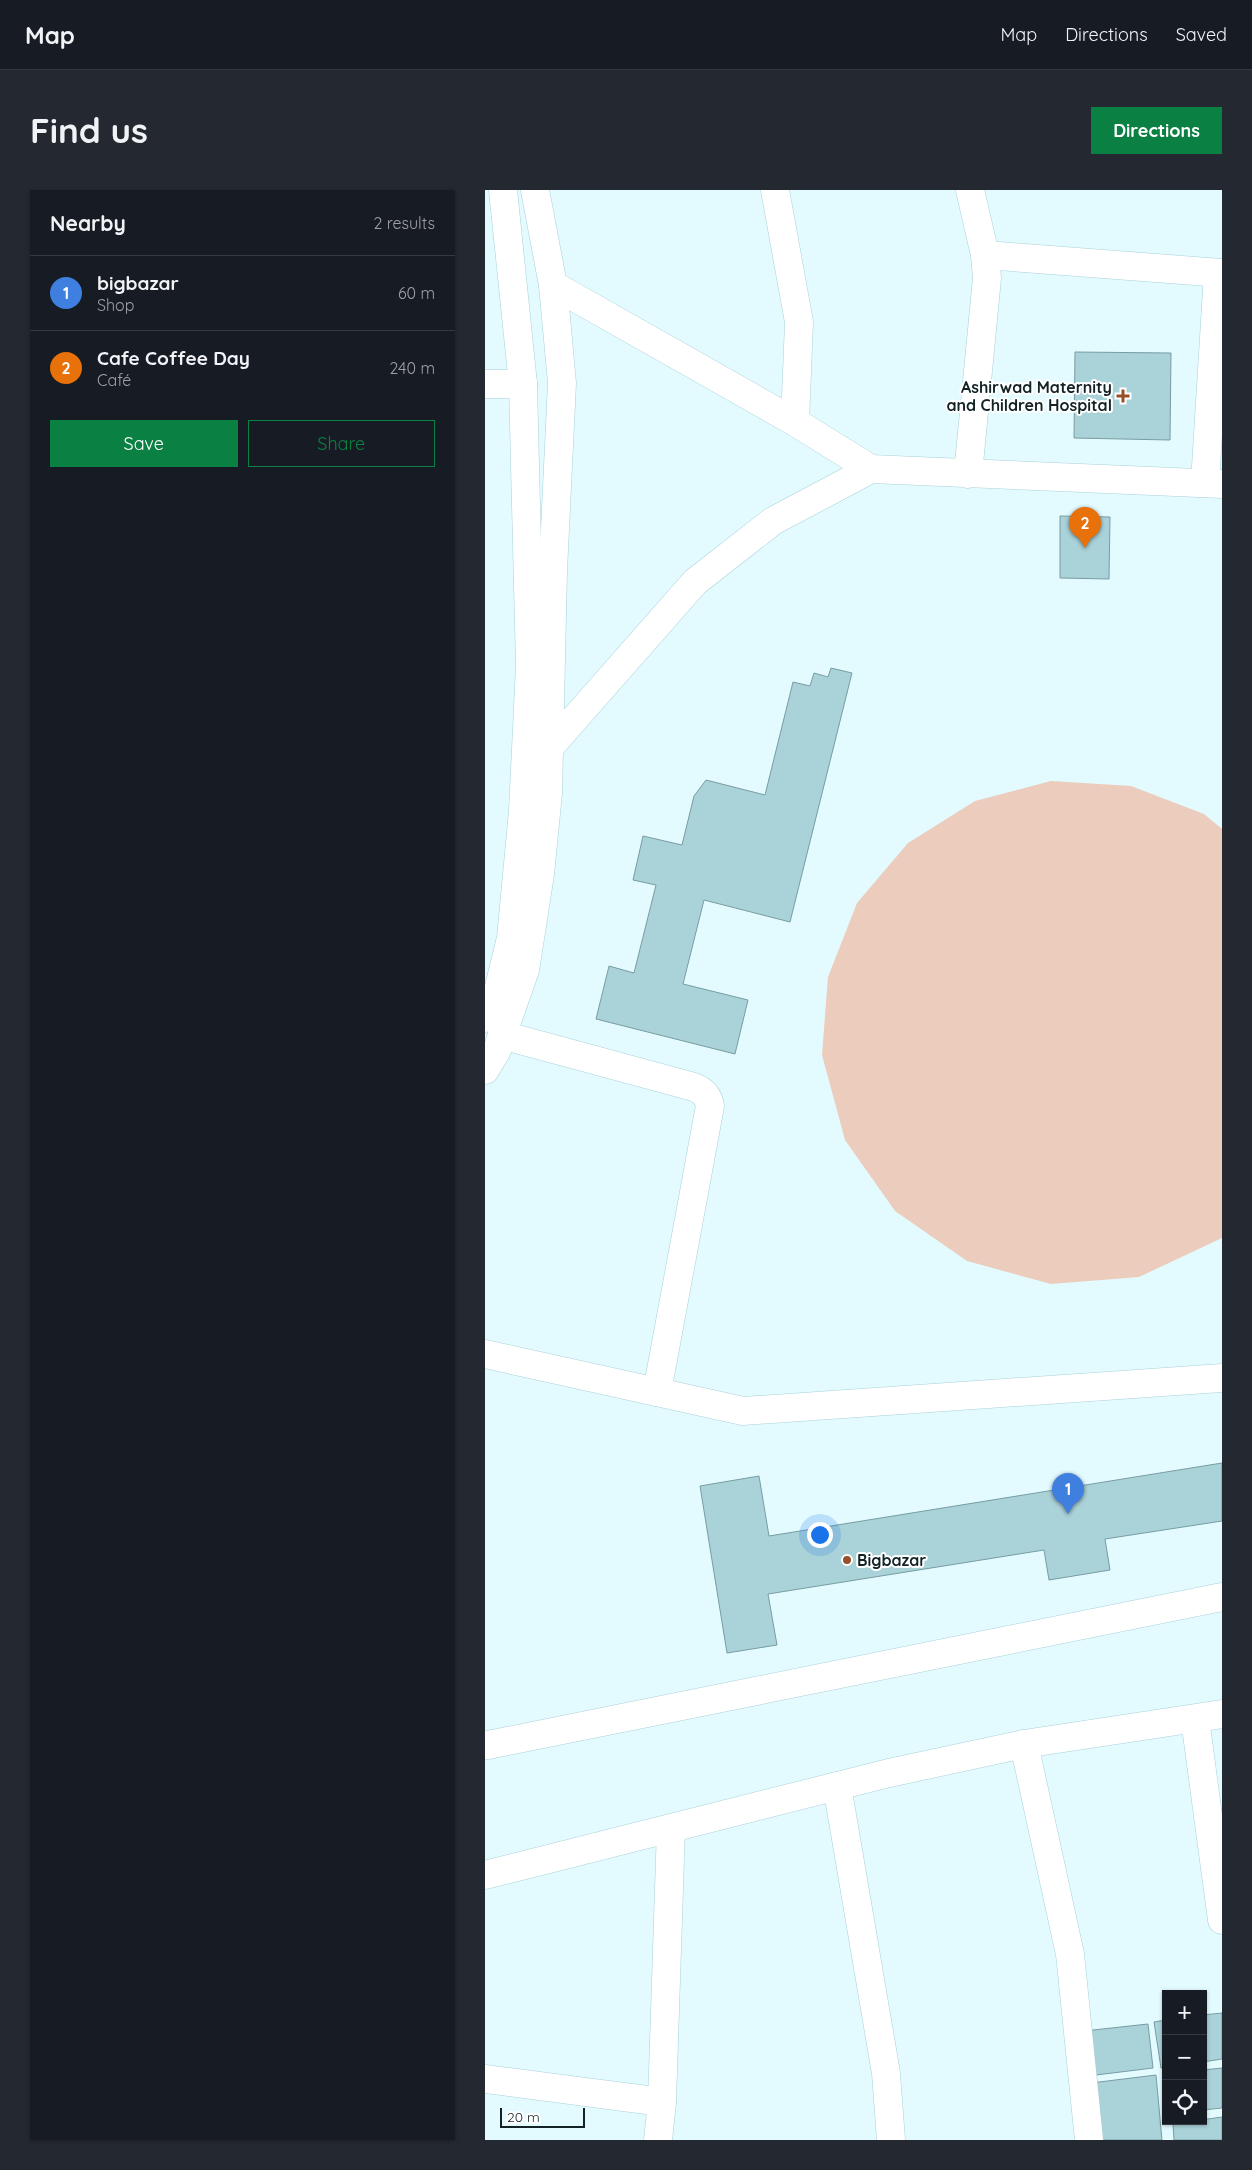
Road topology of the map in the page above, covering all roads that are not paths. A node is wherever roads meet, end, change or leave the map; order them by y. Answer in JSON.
{"nodes":[{"id":1,"x":503,"y":190,"type":"edge"},
{"id":2,"x":535,"y":190,"type":"edge"},
{"id":3,"x":775,"y":190,"type":"edge"},
{"id":4,"x":970,"y":190,"type":"edge"},
{"id":5,"x":985,"y":256,"type":"junction"},
{"id":6,"x":1220,"y":273,"type":"edge"},
{"id":7,"x":553,"y":285,"type":"junction"},
{"id":8,"x":485,"y":384,"type":"edge"},
{"id":9,"x":523,"y":384,"type":"junction"},
{"id":10,"x":795,"y":422,"type":"junction"},
{"id":11,"x":871,"y":469,"type":"junction"},
{"id":12,"x":968,"y":474,"type":"junction"},
{"id":13,"x":1213,"y":484,"type":"edge"},
{"id":14,"x":548,"y":749,"type":"junction"},
{"id":15,"x":493,"y":1026,"type":"edge"},
{"id":16,"x":485,"y":1070,"type":"edge"},
{"id":17,"x":485,"y":1354,"type":"edge"},
{"id":18,"x":1222,"y":1378,"type":"edge"},
{"id":19,"x":657,"y":1392,"type":"junction"},
{"id":20,"x":1222,"y":1597,"type":"edge"},
{"id":21,"x":1222,"y":1714,"type":"edge"},
{"id":22,"x":1195,"y":1719,"type":"junction"},
{"id":23,"x":1024,"y":1744,"type":"junction"},
{"id":24,"x":488,"y":1745,"type":"dead end"},
{"id":25,"x":837,"y":1786,"type":"junction"},
{"id":26,"x":671,"y":1828,"type":"junction"},
{"id":27,"x":485,"y":1876,"type":"edge"},
{"id":28,"x":1222,"y":1920,"type":"edge"},
{"id":29,"x":485,"y":2079,"type":"edge"},
{"id":30,"x":662,"y":2102,"type":"junction"},
{"id":31,"x":658,"y":2140,"type":"edge"},
{"id":32,"x":891,"y":2140,"type":"edge"},
{"id":33,"x":1089,"y":2140,"type":"edge"}],
"edges":[{"from":1,"to":9,"type":"street"},
{"from":2,"to":7,"type":"street"},
{"from":3,"to":10,"type":"street"},
{"from":4,"to":5,"type":"street"},
{"from":5,"to":6,"type":"street"},
{"from":5,"to":12,"type":"street"},
{"from":6,"to":13,"type":"street"},
{"from":7,"to":10,"type":"street"},
{"from":7,"to":14,"type":"street"},
{"from":8,"to":9,"type":"street"},
{"from":9,"to":15,"type":"street"},
{"from":10,"to":11,"type":"street"},
{"from":11,"to":12,"type":"street"},
{"from":11,"to":14,"type":"street"},
{"from":12,"to":13,"type":"street"},
{"from":14,"to":15,"type":"street"},
{"from":15,"to":16,"type":"street"},
{"from":15,"to":19,"type":"street"},
{"from":17,"to":19,"type":"street"},
{"from":18,"to":19,"type":"street"},
{"from":20,"to":24,"type":"street"},
{"from":21,"to":22,"type":"street"},
{"from":22,"to":23,"type":"street"},
{"from":22,"to":28,"type":"street"},
{"from":23,"to":25,"type":"street"},
{"from":23,"to":33,"type":"street"},
{"from":25,"to":26,"type":"street"},
{"from":25,"to":32,"type":"street"},
{"from":26,"to":27,"type":"street"},
{"from":26,"to":30,"type":"street"},
{"from":29,"to":30,"type":"street"},
{"from":30,"to":31,"type":"street"}]}
